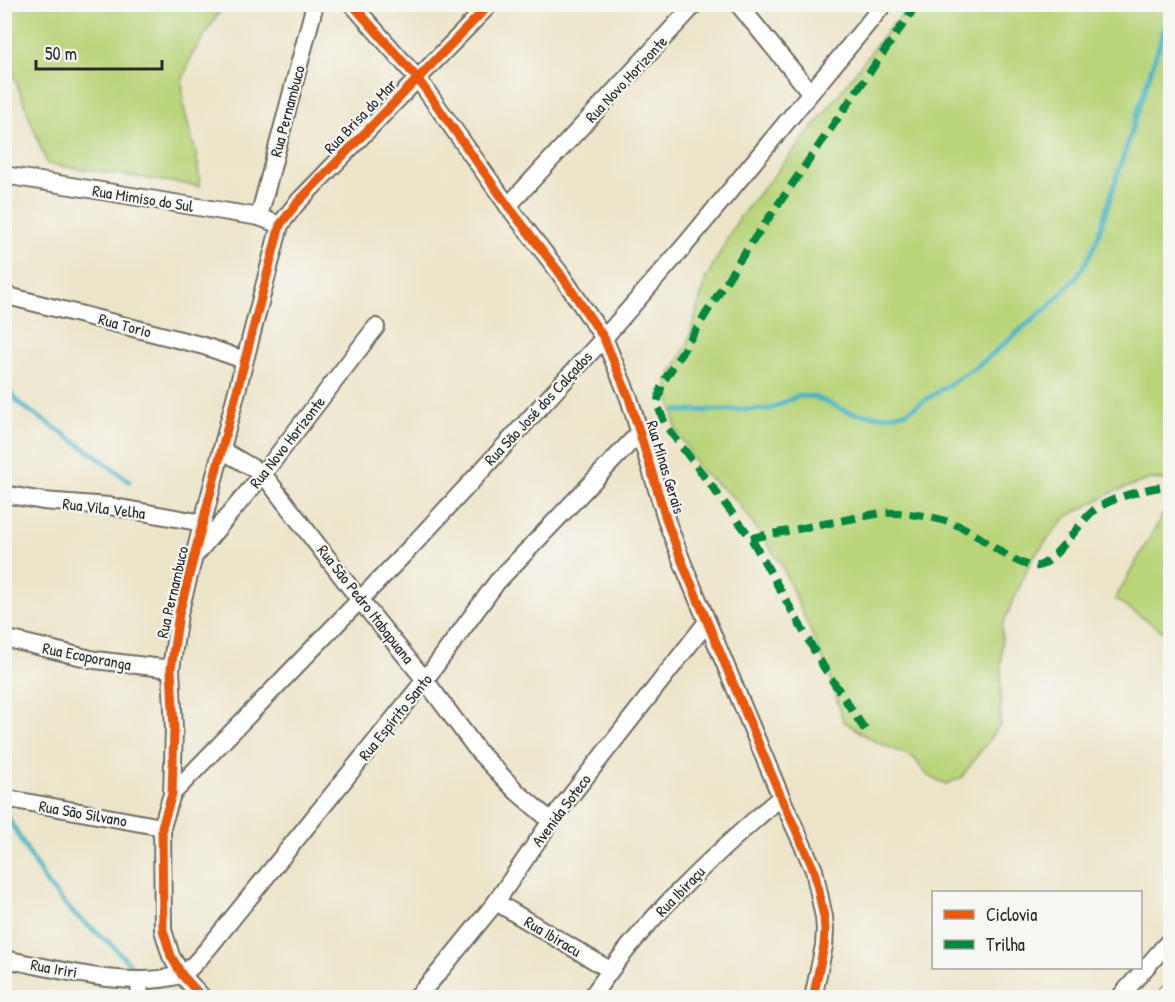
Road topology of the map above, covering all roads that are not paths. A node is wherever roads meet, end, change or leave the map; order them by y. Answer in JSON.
{"nodes":[{"id":1,"x":315,"y":4,"type":"edge"},
{"id":2,"x":352,"y":4,"type":"edge"},
{"id":3,"x":490,"y":4,"type":"edge"},
{"id":4,"x":695,"y":4,"type":"edge"},
{"id":5,"x":738,"y":4,"type":"edge"},
{"id":6,"x":884,"y":4,"type":"edge"},
{"id":7,"x":418,"y":79,"type":"junction"},
{"id":8,"x":810,"y":92,"type":"junction"},
{"id":9,"x":4,"y":175,"type":"edge"},
{"id":10,"x":508,"y":206,"type":"junction"},
{"id":11,"x":259,"y":217,"type":"junction"},
{"id":12,"x":280,"y":225,"type":"junction"},
{"id":13,"x":4,"y":295,"type":"edge"},
{"id":14,"x":375,"y":327,"type":"dead end"},
{"id":15,"x":604,"y":338,"type":"junction"},
{"id":16,"x":244,"y":360,"type":"junction"},
{"id":17,"x":640,"y":432,"type":"junction"},
{"id":18,"x":222,"y":450,"type":"junction"},
{"id":19,"x":264,"y":474,"type":"junction"},
{"id":20,"x":4,"y":494,"type":"edge"},
{"id":21,"x":203,"y":523,"type":"junction"},
{"id":22,"x":195,"y":556,"type":"junction"},
{"id":23,"x":358,"y":599,"type":"junction"},
{"id":24,"x":707,"y":622,"type":"junction"},
{"id":25,"x":4,"y":638,"type":"edge"},
{"id":26,"x":171,"y":669,"type":"junction"},
{"id":27,"x":425,"y":680,"type":"junction"},
{"id":28,"x":172,"y":794,"type":"junction"},
{"id":29,"x":781,"y":797,"type":"junction"},
{"id":30,"x":4,"y":798,"type":"edge"},
{"id":31,"x":551,"y":821,"type":"junction"},
{"id":32,"x":162,"y":828,"type":"junction"},
{"id":33,"x":496,"y":902,"type":"junction"},
{"id":34,"x":1170,"y":940,"type":"edge"},
{"id":35,"x":4,"y":959,"type":"edge"},
{"id":36,"x":610,"y":970,"type":"junction"},
{"id":37,"x":182,"y":975,"type":"junction"},
{"id":38,"x":140,"y":989,"type":"edge"},
{"id":39,"x":203,"y":998,"type":"edge"},
{"id":40,"x":416,"y":998,"type":"edge"},
{"id":41,"x":591,"y":998,"type":"edge"},
{"id":42,"x":813,"y":998,"type":"edge"},
{"id":43,"x":1119,"y":998,"type":"edge"}],
"edges":[{"from":1,"to":11,"type":"street","name":"Rua Pernambuco"},
{"from":2,"to":7,"type":"street","name":"Rua Minas Gerais"},
{"from":3,"to":7,"type":"street","name":"Rua Brisa do Mar"},
{"from":4,"to":10,"type":"street","name":"Rua Novo Horizonte"},
{"from":5,"to":8,"type":"street"},
{"from":6,"to":8,"type":"street","name":"Rua São José dos Calçados"},
{"from":7,"to":10,"type":"street","name":"Rua Minas Gerais"},
{"from":7,"to":12,"type":"street","name":"Rua Brisa do Mar"},
{"from":8,"to":15,"type":"street","name":"Rua São José dos Calçados"},
{"from":9,"to":11,"type":"street","name":"Rua Mimiso do Sul"},
{"from":10,"to":15,"type":"street","name":"Rua Minas Gerais"},
{"from":11,"to":12,"type":"street","name":"Rua Mimiso do Sul"},
{"from":12,"to":16,"type":"street","name":"Rua Pernambuco"},
{"from":13,"to":16,"type":"street","name":"Rua Torio"},
{"from":14,"to":19,"type":"street","name":"Rua Novo Horizonte"},
{"from":15,"to":17,"type":"street","name":"Rua Minas Gerais"},
{"from":15,"to":23,"type":"street","name":"Rua São José dos Calçados"},
{"from":16,"to":18,"type":"street","name":"Rua Pernambuco"},
{"from":17,"to":24,"type":"street","name":"Rua Minas Gerais"},
{"from":17,"to":27,"type":"street","name":"Rua Espírito Santo"},
{"from":18,"to":19,"type":"street","name":"Rua São Pedro Itabapuana"},
{"from":18,"to":21,"type":"street","name":"Rua Pernambuco"},
{"from":19,"to":22,"type":"street","name":"Rua Novo Horizonte"},
{"from":19,"to":23,"type":"street","name":"Rua São Pedro Itabapuana"},
{"from":20,"to":21,"type":"street","name":"Rua Vila Velha"},
{"from":21,"to":22,"type":"street","name":"Rua Pernambuco"},
{"from":22,"to":26,"type":"street","name":"Rua Pernambuco"},
{"from":23,"to":27,"type":"street","name":"Rua São Pedro Itabapuana"},
{"from":23,"to":28,"type":"street","name":"Rua São José dos Calçados"},
{"from":24,"to":29,"type":"street","name":"Rua Minas Gerais"},
{"from":24,"to":31,"type":"street","name":"Avenida Soteco"},
{"from":25,"to":26,"type":"street","name":"Rua Ecoporanga"},
{"from":26,"to":28,"type":"street","name":"Rua Pernambuco"},
{"from":27,"to":31,"type":"street","name":"Rua São Pedro Itabapuana"},
{"from":27,"to":37,"type":"street","name":"Rua Espírito Santo"},
{"from":28,"to":32,"type":"street","name":"Rua Pernambuco"},
{"from":29,"to":36,"type":"street","name":"Rua Ibiraçu"},
{"from":29,"to":42,"type":"street","name":"Rua Minas Gerais"},
{"from":30,"to":32,"type":"street","name":"Rua São Silvano"},
{"from":31,"to":33,"type":"street","name":"Avenida Soteco"},
{"from":32,"to":37,"type":"street","name":"Rua Pernambuco"},
{"from":33,"to":36,"type":"street","name":"Rua Ibiracu"},
{"from":33,"to":40,"type":"street","name":"Avenida Soteco"},
{"from":34,"to":43,"type":"street"},
{"from":35,"to":38,"type":"street","name":"Rua Iriri"},
{"from":36,"to":41,"type":"street","name":"Rua Ibiraçu"},
{"from":37,"to":38,"type":"street"},
{"from":37,"to":39,"type":"street","name":"Rua Pernambuco"}]}
